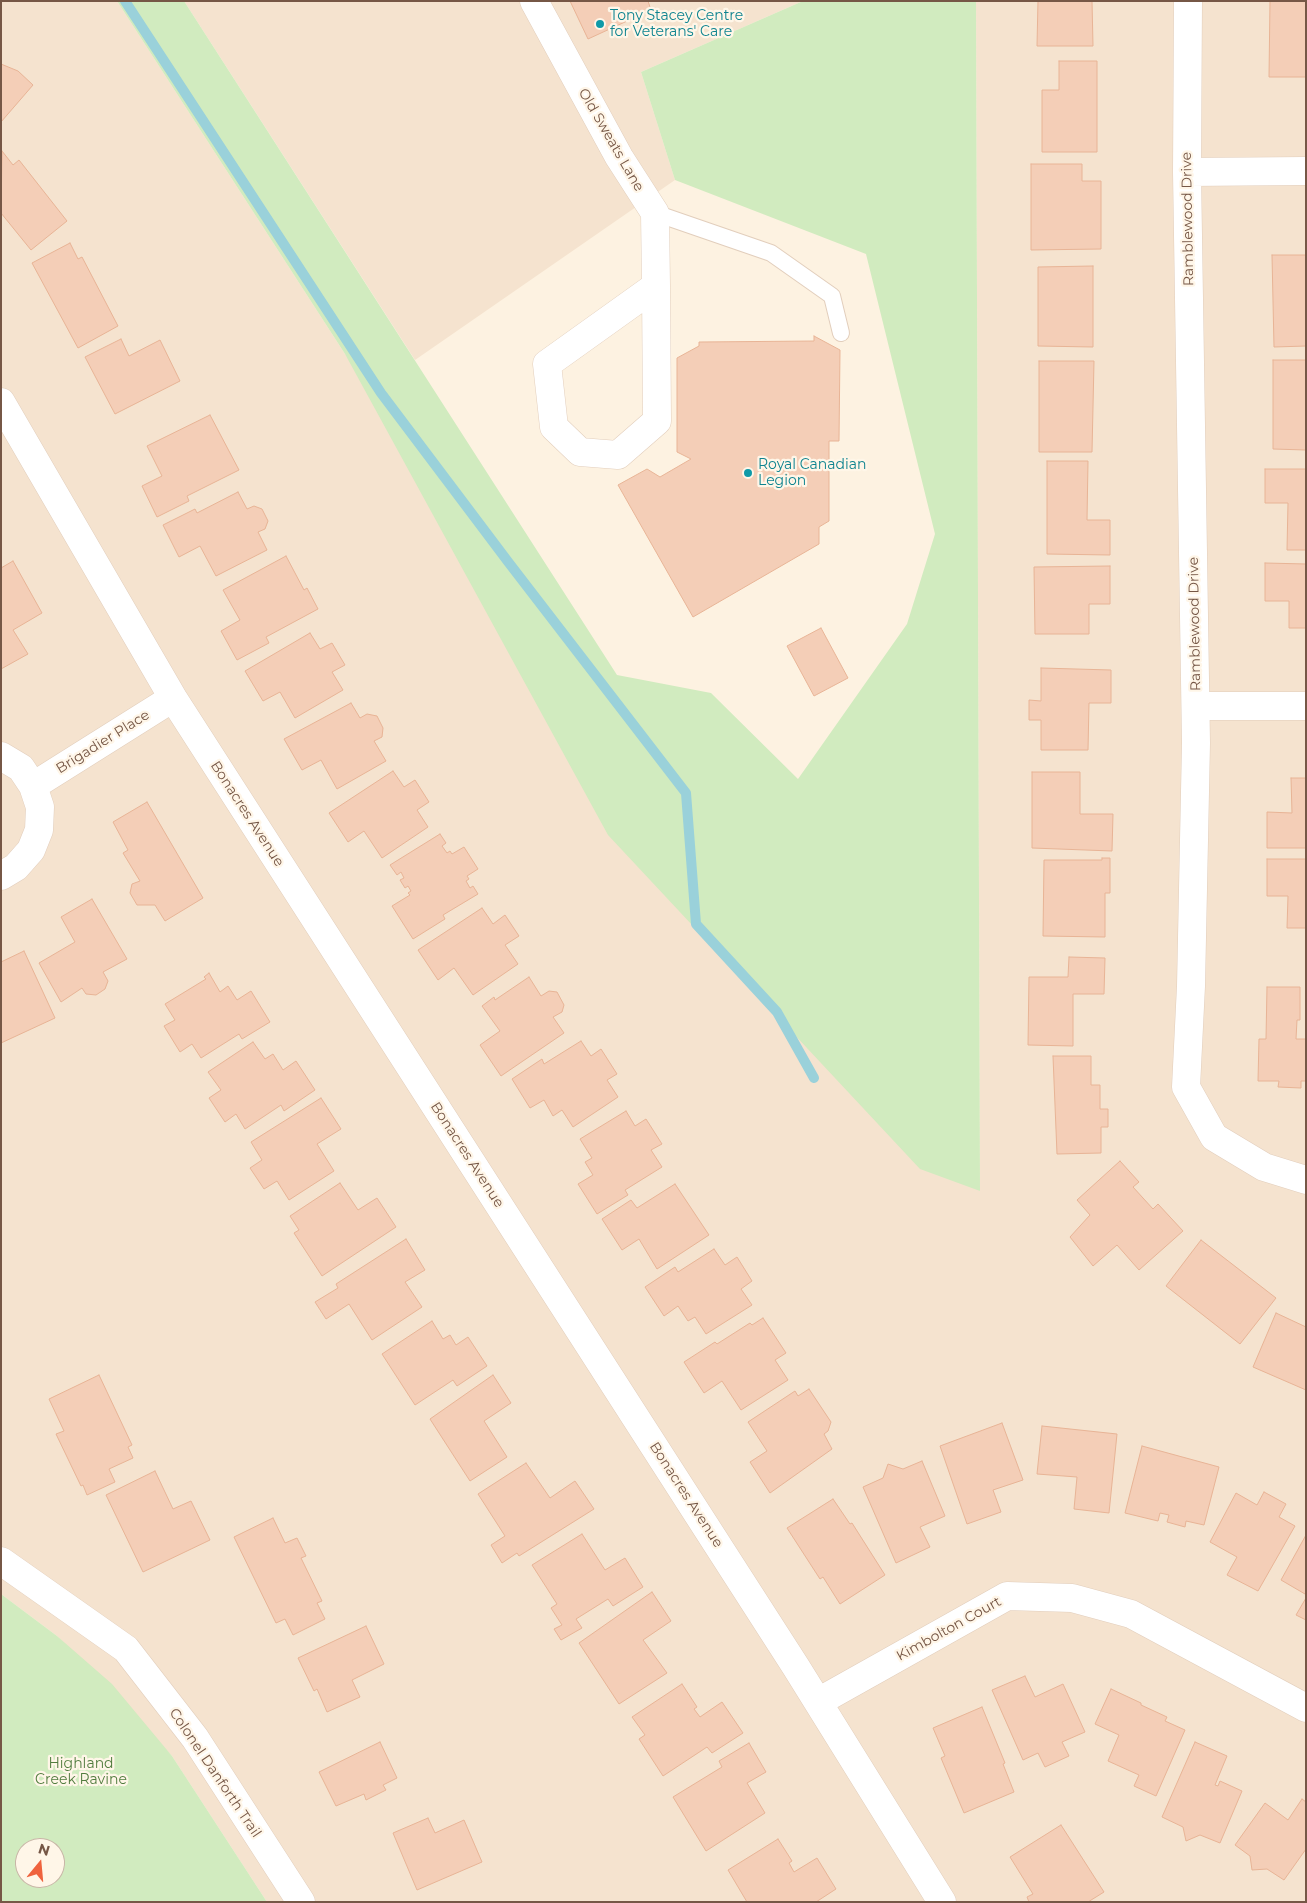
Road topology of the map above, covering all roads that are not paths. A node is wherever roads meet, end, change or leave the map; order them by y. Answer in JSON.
{"nodes":[{"id":1,"x":534,"y":1,"type":"edge"},
{"id":2,"x":1188,"y":1,"type":"edge"},
{"id":3,"x":1306,"y":171,"type":"edge"},
{"id":4,"x":1187,"y":172,"type":"junction"},
{"id":5,"x":655,"y":213,"type":"junction"},
{"id":6,"x":656,"y":286,"type":"junction"},
{"id":7,"x":841,"y":333,"type":"dead end"},
{"id":8,"x":1,"y":402,"type":"edge"},
{"id":9,"x":173,"y":698,"type":"junction"},
{"id":10,"x":1196,"y":706,"type":"junction"},
{"id":11,"x":1306,"y":706,"type":"edge"},
{"id":12,"x":1,"y":756,"type":"edge"},
{"id":13,"x":33,"y":786,"type":"junction"},
{"id":14,"x":1,"y":876,"type":"edge"},
{"id":15,"x":1306,"y":1180,"type":"edge"},
{"id":16,"x":1,"y":1561,"type":"edge"},
{"id":17,"x":818,"y":1702,"type":"junction"},
{"id":18,"x":1306,"y":1708,"type":"edge"},
{"id":19,"x":301,"y":1902,"type":"edge"},
{"id":20,"x":942,"y":1902,"type":"edge"}],
"edges":[{"from":1,"to":5,"type":"street","name":"Old Sweats Lane"},
{"from":2,"to":4,"type":"street","name":"Ramblewood Drive"},
{"from":3,"to":4,"type":"street"},
{"from":4,"to":10,"type":"street","name":"Ramblewood Drive"},
{"from":5,"to":6,"type":"street"},
{"from":5,"to":7,"type":"lane"},
{"from":6,"to":6,"type":"street"},
{"from":8,"to":9,"type":"street","name":"Bonacres Avenue"},
{"from":9,"to":13,"type":"street","name":"Brigadier Place"},
{"from":9,"to":17,"type":"street","name":"Bonacres Avenue"},
{"from":10,"to":11,"type":"street"},
{"from":10,"to":15,"type":"street","name":"Ramblewood Drive"},
{"from":12,"to":13,"type":"street"},
{"from":13,"to":14,"type":"street"},
{"from":16,"to":19,"type":"street","name":"Colonel Danforth Trail"},
{"from":17,"to":18,"type":"street","name":"Kimbolton Court"},
{"from":17,"to":20,"type":"street","name":"Bonacres Avenue"}]}
